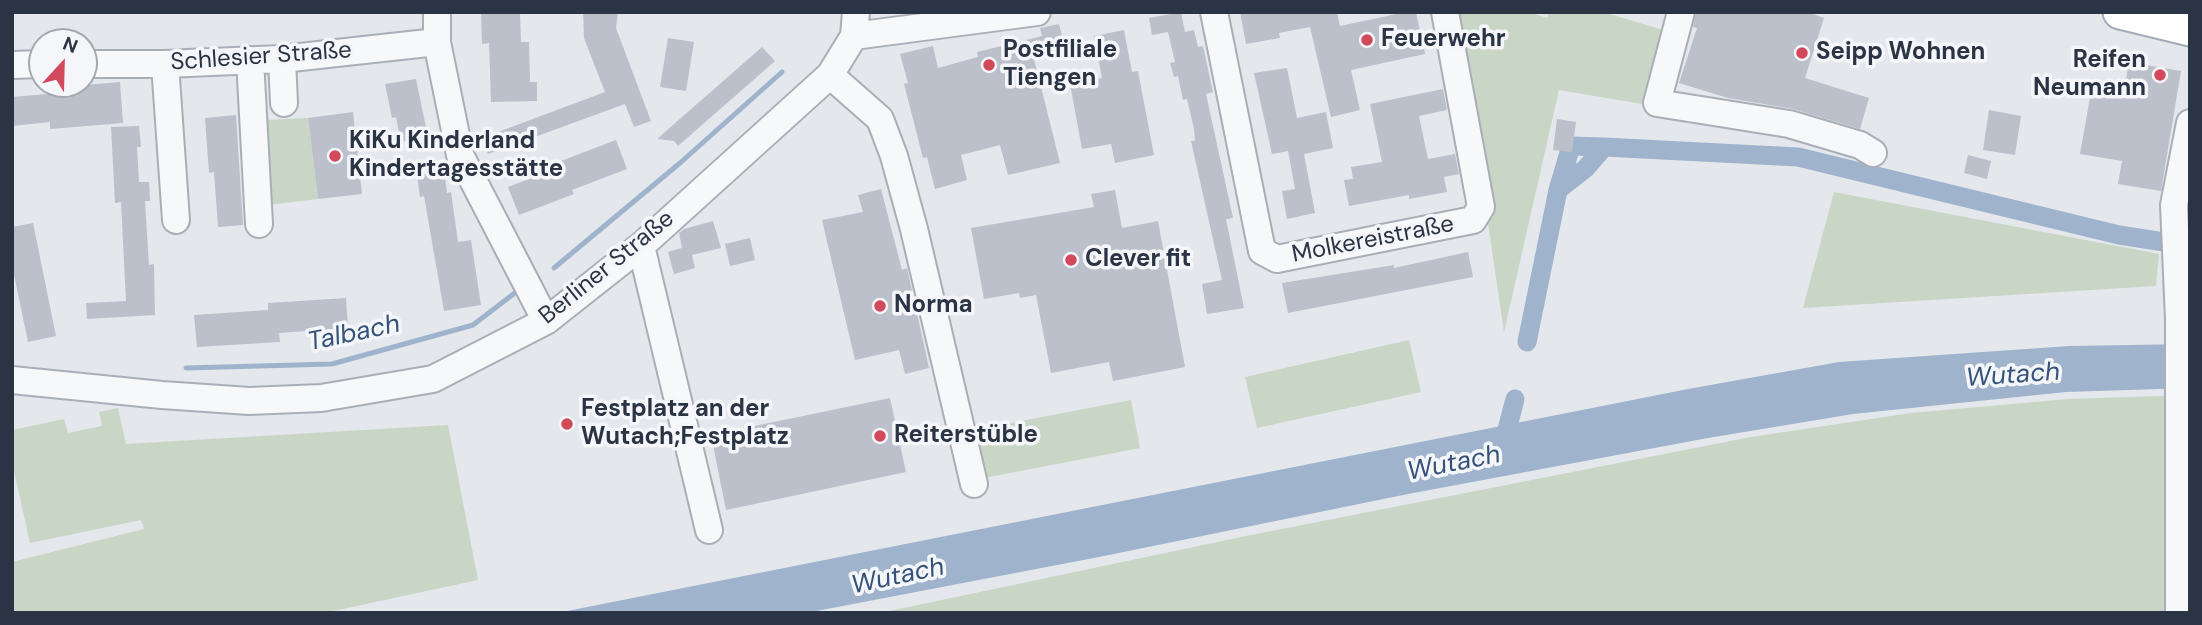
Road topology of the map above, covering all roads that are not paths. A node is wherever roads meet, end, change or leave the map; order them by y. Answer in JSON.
{"nodes":[{"id":1,"x":437,"y":12,"type":"edge"},
{"id":2,"x":1037,"y":12,"type":"edge"},
{"id":3,"x":1214,"y":12,"type":"edge"},
{"id":4,"x":1445,"y":12,"type":"edge"},
{"id":5,"x":1681,"y":12,"type":"edge"},
{"id":6,"x":2120,"y":12,"type":"edge"},
{"id":7,"x":855,"y":24,"type":"edge"},
{"id":8,"x":2190,"y":29,"type":"edge"},
{"id":9,"x":437,"y":42,"type":"junction"},
{"id":10,"x":282,"y":59,"type":"junction"},
{"id":11,"x":250,"y":60,"type":"junction"},
{"id":12,"x":98,"y":64,"type":"edge"},
{"id":13,"x":165,"y":64,"type":"junction"},
{"id":14,"x":830,"y":75,"type":"junction"},
{"id":15,"x":284,"y":103,"type":"dead end"},
{"id":16,"x":2190,"y":123,"type":"edge"},
{"id":17,"x":1873,"y":153,"type":"dead end"},
{"id":18,"x":176,"y":220,"type":"dead end"},
{"id":19,"x":259,"y":223,"type":"dead end"},
{"id":20,"x":641,"y":246,"type":"junction"},
{"id":21,"x":546,"y":321,"type":"junction"},
{"id":22,"x":12,"y":380,"type":"edge"},
{"id":23,"x":974,"y":484,"type":"dead end"},
{"id":24,"x":709,"y":530,"type":"dead end"},
{"id":25,"x":2179,"y":613,"type":"edge"}],
"edges":[{"from":1,"to":9,"type":"street"},
{"from":2,"to":7,"type":"street"},
{"from":3,"to":4,"type":"street","name":"Molkereistraße"},
{"from":5,"to":17,"type":"street"},
{"from":6,"to":8,"type":"main road"},
{"from":7,"to":14,"type":"street","name":"Berliner Straße"},
{"from":9,"to":10,"type":"street","name":"Schlesier Straße"},
{"from":9,"to":21,"type":"street"},
{"from":10,"to":11,"type":"street","name":"Schlesier Straße"},
{"from":10,"to":15,"type":"street"},
{"from":11,"to":13,"type":"street","name":"Schlesier Straße"},
{"from":11,"to":19,"type":"street"},
{"from":12,"to":13,"type":"street","name":"Schlesier Straße"},
{"from":13,"to":18,"type":"street"},
{"from":14,"to":20,"type":"street","name":"Berliner Straße"},
{"from":14,"to":23,"type":"street"},
{"from":16,"to":25,"type":"street"},
{"from":20,"to":21,"type":"street","name":"Berliner Straße"},
{"from":20,"to":24,"type":"street"},
{"from":21,"to":22,"type":"street","name":"Berliner Straße"}]}
